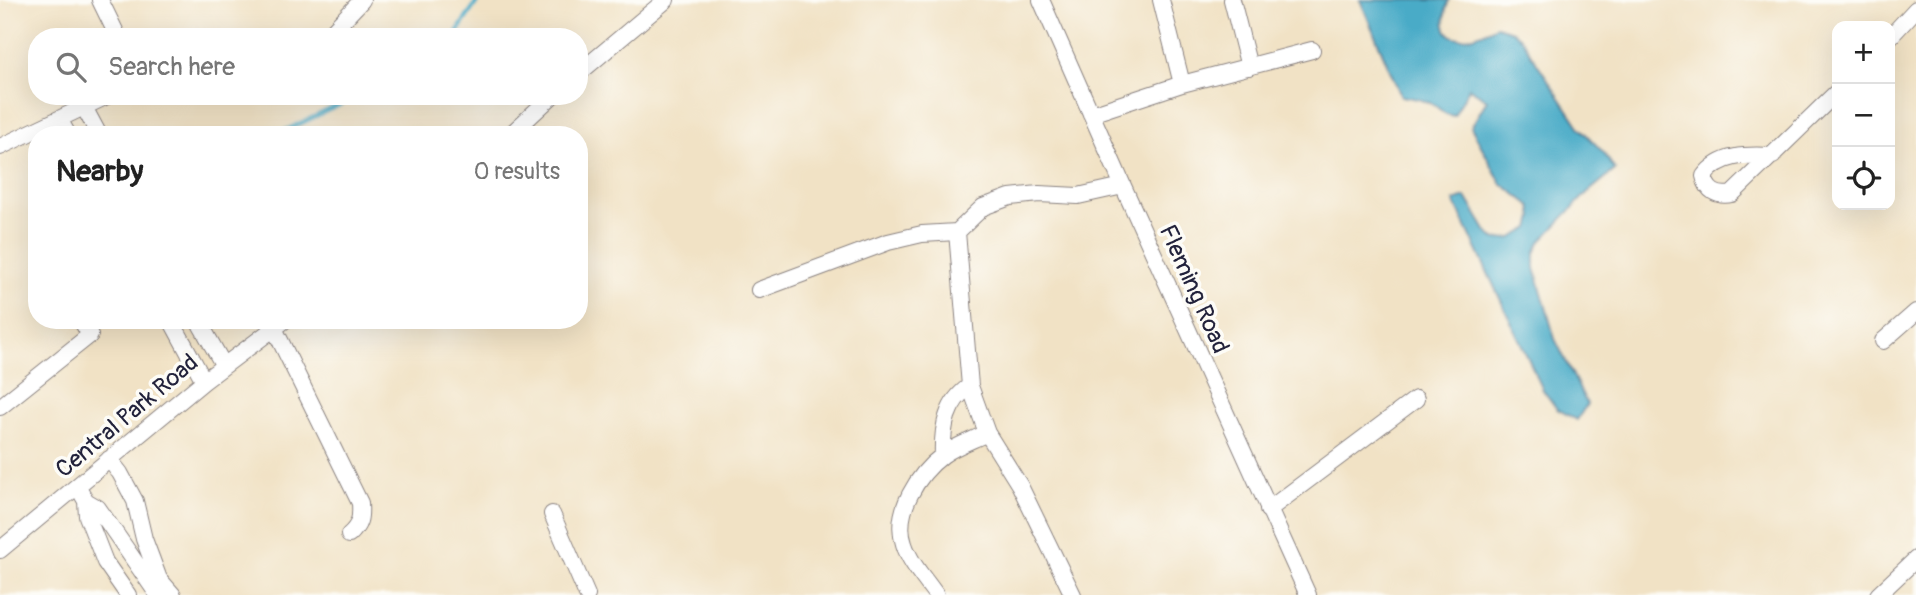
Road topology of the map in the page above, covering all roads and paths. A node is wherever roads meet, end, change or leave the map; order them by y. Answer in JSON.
{"nodes":[{"id":1,"x":100,"y":0,"type":"edge"},
{"id":2,"x":362,"y":0,"type":"edge"},
{"id":3,"x":1041,"y":0,"type":"edge"},
{"id":4,"x":1161,"y":0,"type":"edge"},
{"id":5,"x":1232,"y":0,"type":"edge"},
{"id":6,"x":656,"y":3,"type":"edge"},
{"id":7,"x":1916,"y":9,"type":"edge"},
{"id":8,"x":114,"y":28,"type":"edge"},
{"id":9,"x":336,"y":28,"type":"edge"},
{"id":10,"x":1895,"y":32,"type":"edge"},
{"id":11,"x":1312,"y":50,"type":"dead end"},
{"id":12,"x":588,"y":64,"type":"edge"},
{"id":13,"x":1249,"y":67,"type":"junction"},
{"id":14,"x":1182,"y":84,"type":"junction"},
{"id":15,"x":1832,"y":97,"type":"edge"},
{"id":16,"x":88,"y":105,"type":"edge"},
{"id":17,"x":542,"y":105,"type":"edge"},
{"id":18,"x":84,"y":107,"type":"junction"},
{"id":19,"x":1091,"y":114,"type":"junction"},
{"id":20,"x":59,"y":119,"type":"junction"},
{"id":21,"x":44,"y":126,"type":"edge"},
{"id":22,"x":63,"y":126,"type":"edge"},
{"id":23,"x":94,"y":126,"type":"edge"},
{"id":24,"x":520,"y":126,"type":"edge"},
{"id":25,"x":28,"y":134,"type":"edge"},
{"id":26,"x":0,"y":147,"type":"edge"},
{"id":27,"x":1773,"y":156,"type":"dead end"},
{"id":28,"x":1123,"y":186,"type":"junction"},
{"id":29,"x":957,"y":232,"type":"junction"},
{"id":30,"x":759,"y":290,"type":"dead end"},
{"id":31,"x":1916,"y":312,"type":"edge"},
{"id":32,"x":86,"y":329,"type":"edge"},
{"id":33,"x":176,"y":329,"type":"edge"},
{"id":34,"x":203,"y":329,"type":"edge"},
{"id":35,"x":273,"y":329,"type":"edge"},
{"id":36,"x":282,"y":329,"type":"edge"},
{"id":37,"x":1883,"y":341,"type":"dead end"},
{"id":38,"x":224,"y":366,"type":"junction"},
{"id":39,"x":204,"y":381,"type":"junction"},
{"id":40,"x":970,"y":386,"type":"junction"},
{"id":41,"x":1416,"y":399,"type":"dead end"},
{"id":42,"x":0,"y":407,"type":"edge"},
{"id":43,"x":987,"y":433,"type":"junction"},
{"id":44,"x":943,"y":455,"type":"junction"},
{"id":45,"x":109,"y":459,"type":"junction"},
{"id":46,"x":82,"y":494,"type":"junction"},
{"id":47,"x":1268,"y":510,"type":"junction"},
{"id":48,"x":552,"y":514,"type":"dead end"},
{"id":49,"x":349,"y":535,"type":"dead end"},
{"id":50,"x":0,"y":550,"type":"edge"},
{"id":51,"x":1916,"y":559,"type":"edge"},
{"id":52,"x":128,"y":595,"type":"edge"},
{"id":53,"x":158,"y":595,"type":"edge"},
{"id":54,"x":173,"y":595,"type":"edge"},
{"id":55,"x":587,"y":595,"type":"edge"},
{"id":56,"x":936,"y":595,"type":"edge"},
{"id":57,"x":1073,"y":595,"type":"edge"},
{"id":58,"x":1308,"y":595,"type":"edge"},
{"id":59,"x":1878,"y":595,"type":"edge"}],
"edges":[{"from":1,"to":8,"type":"street"},
{"from":2,"to":9,"type":"street"},
{"from":3,"to":19,"type":"street","name":"Fleming Road"},
{"from":4,"to":14,"type":"street"},
{"from":5,"to":13,"type":"street"},
{"from":6,"to":12,"type":"street"},
{"from":7,"to":10,"type":"street"},
{"from":11,"to":13,"type":"street"},
{"from":13,"to":14,"type":"street"},
{"from":14,"to":19,"type":"street"},
{"from":15,"to":27,"type":"street"},
{"from":16,"to":18,"type":"street"},
{"from":17,"to":24,"type":"street"},
{"from":18,"to":20,"type":"street"},
{"from":18,"to":23,"type":"street"},
{"from":19,"to":28,"type":"street","name":"Fleming Road"},
{"from":20,"to":21,"type":"street"},
{"from":20,"to":22,"type":"street"},
{"from":25,"to":26,"type":"street"},
{"from":28,"to":29,"type":"street"},
{"from":28,"to":47,"type":"street","name":"Fleming Road"},
{"from":29,"to":30,"type":"street"},
{"from":29,"to":40,"type":"street"},
{"from":31,"to":37,"type":"street"},
{"from":32,"to":42,"type":"street"},
{"from":33,"to":39,"type":"street"},
{"from":34,"to":38,"type":"street"},
{"from":35,"to":38,"type":"street","name":"Central Park Road"},
{"from":36,"to":49,"type":"street"},
{"from":38,"to":39,"type":"street","name":"Central Park Road"},
{"from":39,"to":45,"type":"street","name":"Central Park Road"},
{"from":40,"to":43,"type":"street"},
{"from":40,"to":44,"type":"street"},
{"from":41,"to":47,"type":"street"},
{"from":43,"to":44,"type":"street"},
{"from":43,"to":57,"type":"street"},
{"from":44,"to":56,"type":"street"},
{"from":45,"to":46,"type":"street","name":"Central Park Road"},
{"from":45,"to":54,"type":"street"},
{"from":46,"to":50,"type":"street","name":"Central Park Road"},
{"from":46,"to":52,"type":"street"},
{"from":46,"to":53,"type":"street"},
{"from":47,"to":58,"type":"street","name":"Fleming Road"},
{"from":48,"to":55,"type":"street"},
{"from":51,"to":59,"type":"street"}]}
